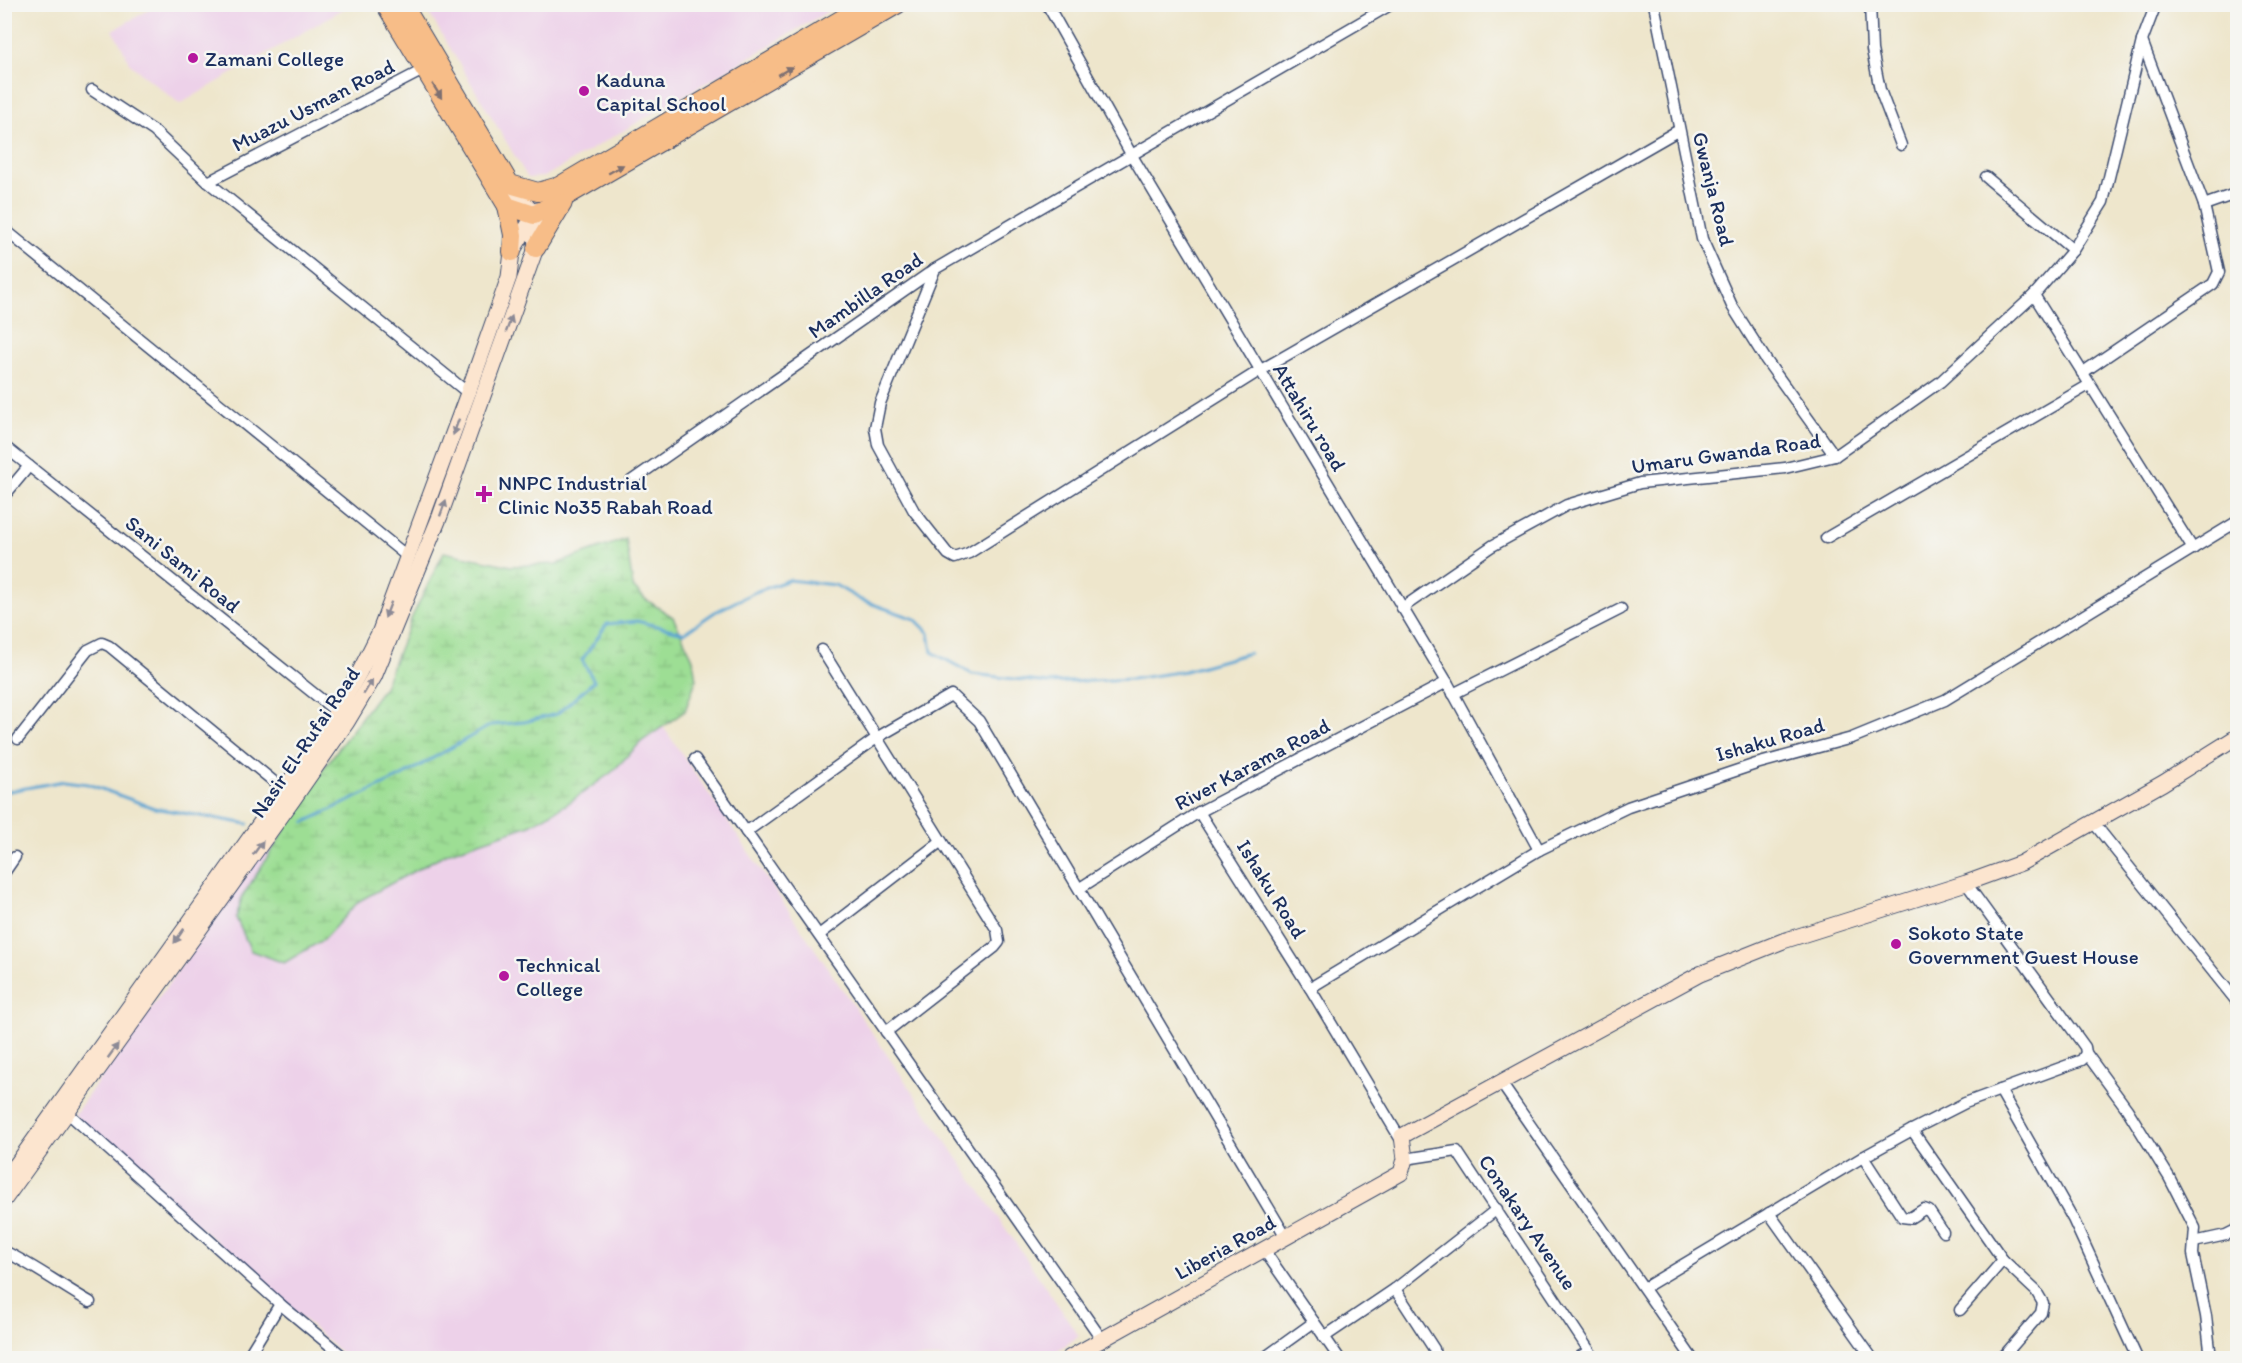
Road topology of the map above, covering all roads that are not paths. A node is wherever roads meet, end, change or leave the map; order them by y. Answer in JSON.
{"nodes":[{"id":1,"x":386,"y":4,"type":"edge"},
{"id":2,"x":403,"y":4,"type":"edge"},
{"id":3,"x":867,"y":4,"type":"edge"},
{"id":4,"x":898,"y":4,"type":"edge"},
{"id":5,"x":1047,"y":4,"type":"edge"},
{"id":6,"x":1392,"y":4,"type":"edge"},
{"id":7,"x":1654,"y":4,"type":"edge"},
{"id":8,"x":1870,"y":4,"type":"edge"},
{"id":9,"x":2156,"y":4,"type":"edge"},
{"id":10,"x":2142,"y":41,"type":"junction"},
{"id":11,"x":430,"y":66,"type":"junction"},
{"id":12,"x":92,"y":90,"type":"dead end"},
{"id":13,"x":1679,"y":129,"type":"junction"},
{"id":14,"x":669,"y":130,"type":"junction"},
{"id":15,"x":1901,"y":145,"type":"dead end"},
{"id":16,"x":1131,"y":154,"type":"junction"},
{"id":17,"x":1986,"y":177,"type":"dead end"},
{"id":18,"x":208,"y":182,"type":"junction"},
{"id":19,"x":510,"y":184,"type":"junction"},
{"id":20,"x":563,"y":193,"type":"junction"},
{"id":21,"x":2238,"y":193,"type":"edge"},
{"id":22,"x":2204,"y":205,"type":"junction"},
{"id":23,"x":507,"y":206,"type":"junction"},
{"id":24,"x":534,"y":215,"type":"junction"},
{"id":25,"x":4,"y":229,"type":"edge"},
{"id":26,"x":537,"y":248,"type":"junction"},
{"id":27,"x":2073,"y":250,"type":"junction"},
{"id":28,"x":512,"y":252,"type":"junction"},
{"id":29,"x":935,"y":269,"type":"junction"},
{"id":30,"x":2034,"y":295,"type":"junction"},
{"id":31,"x":1259,"y":371,"type":"junction"},
{"id":32,"x":2082,"y":373,"type":"junction"},
{"id":33,"x":2089,"y":385,"type":"junction"},
{"id":34,"x":468,"y":393,"type":"junction"},
{"id":35,"x":4,"y":446,"type":"edge"},
{"id":36,"x":1835,"y":456,"type":"junction"},
{"id":37,"x":29,"y":466,"type":"junction"},
{"id":38,"x":631,"y":482,"type":"dead end"},
{"id":39,"x":4,"y":496,"type":"edge"},
{"id":40,"x":2238,"y":522,"type":"edge"},
{"id":41,"x":1826,"y":538,"type":"dead end"},
{"id":42,"x":2193,"y":549,"type":"junction"},
{"id":43,"x":408,"y":557,"type":"junction"},
{"id":44,"x":1401,"y":608,"type":"junction"},
{"id":45,"x":1622,"y":609,"type":"dead end"},
{"id":46,"x":822,"y":650,"type":"dead end"},
{"id":47,"x":1447,"y":682,"type":"junction"},
{"id":48,"x":1453,"y":694,"type":"junction"},
{"id":49,"x":337,"y":712,"type":"junction"},
{"id":50,"x":2238,"y":736,"type":"edge"},
{"id":51,"x":878,"y":737,"type":"junction"},
{"id":52,"x":18,"y":739,"type":"dead end"},
{"id":53,"x":695,"y":759,"type":"dead end"},
{"id":54,"x":284,"y":790,"type":"junction"},
{"id":55,"x":1198,"y":812,"type":"junction"},
{"id":56,"x":2093,"y":822,"type":"junction"},
{"id":57,"x":746,"y":832,"type":"junction"},
{"id":58,"x":940,"y":842,"type":"junction"},
{"id":59,"x":1539,"y":850,"type":"junction"},
{"id":60,"x":15,"y":857,"type":"dead end"},
{"id":61,"x":4,"y":873,"type":"edge"},
{"id":62,"x":1966,"y":883,"type":"junction"},
{"id":63,"x":1080,"y":888,"type":"junction"},
{"id":64,"x":219,"y":892,"type":"junction"},
{"id":65,"x":819,"y":935,"type":"junction"},
{"id":66,"x":1310,"y":988,"type":"junction"},
{"id":67,"x":2238,"y":1003,"type":"edge"},
{"id":68,"x":886,"y":1032,"type":"junction"},
{"id":69,"x":2086,"y":1053,"type":"junction"},
{"id":70,"x":1501,"y":1083,"type":"junction"},
{"id":71,"x":2000,"y":1090,"type":"junction"},
{"id":72,"x":68,"y":1113,"type":"junction"},
{"id":73,"x":1912,"y":1130,"type":"junction"},
{"id":74,"x":1401,"y":1140,"type":"junction"},
{"id":75,"x":1863,"y":1156,"type":"junction"},
{"id":76,"x":1403,"y":1166,"type":"junction"},
{"id":77,"x":4,"y":1182,"type":"edge"},
{"id":78,"x":4,"y":1200,"type":"edge"},
{"id":79,"x":1497,"y":1209,"type":"junction"},
{"id":80,"x":1769,"y":1213,"type":"junction"},
{"id":81,"x":2238,"y":1229,"type":"edge"},
{"id":82,"x":1943,"y":1232,"type":"dead end"},
{"id":83,"x":1286,"y":1237,"type":"junction"},
{"id":84,"x":2194,"y":1242,"type":"junction"},
{"id":85,"x":1264,"y":1250,"type":"junction"},
{"id":86,"x":4,"y":1251,"type":"edge"},
{"id":87,"x":2003,"y":1260,"type":"junction"},
{"id":88,"x":1644,"y":1288,"type":"junction"},
{"id":89,"x":1395,"y":1289,"type":"junction"},
{"id":90,"x":90,"y":1302,"type":"dead end"},
{"id":91,"x":280,"y":1305,"type":"junction"},
{"id":92,"x":1960,"y":1310,"type":"dead end"},
{"id":93,"x":1314,"y":1322,"type":"junction"},
{"id":94,"x":1324,"y":1337,"type":"junction"},
{"id":95,"x":1101,"y":1338,"type":"junction"},
{"id":96,"x":1592,"y":1355,"type":"edge"},
{"id":97,"x":1079,"y":1356,"type":"edge"},
{"id":98,"x":247,"y":1359,"type":"edge"},
{"id":99,"x":345,"y":1359,"type":"edge"},
{"id":100,"x":1264,"y":1359,"type":"edge"},
{"id":101,"x":1339,"y":1359,"type":"edge"},
{"id":102,"x":1435,"y":1359,"type":"edge"},
{"id":103,"x":1578,"y":1359,"type":"edge"},
{"id":104,"x":1692,"y":1359,"type":"edge"},
{"id":105,"x":1872,"y":1359,"type":"edge"},
{"id":106,"x":2002,"y":1359,"type":"edge"},
{"id":107,"x":2137,"y":1359,"type":"edge"},
{"id":108,"x":2211,"y":1359,"type":"edge"}],
"edges":[{"from":1,"to":11,"type":"main road"},
{"from":2,"to":11,"type":"main road"},
{"from":3,"to":14,"type":"main road"},
{"from":14,"to":4,"type":"main road","one_way":true},
{"from":5,"to":16,"type":"street","name":"Attahiru road"},
{"from":6,"to":16,"type":"street","name":"Mambilla Road"},
{"from":7,"to":13,"type":"street","name":"Gwanja Road"},
{"from":8,"to":15,"type":"street"},
{"from":9,"to":10,"type":"street","name":"Umaru Gwanda Road"},
{"from":10,"to":22,"type":"street"},
{"from":10,"to":27,"type":"street","name":"Umaru Gwanda Road"},
{"from":11,"to":18,"type":"street","name":"Muazu Usman Road"},
{"from":11,"to":19,"type":"main road"},
{"from":11,"to":23,"type":"main road","one_way":true},
{"from":12,"to":18,"type":"street"},
{"from":13,"to":31,"type":"street"},
{"from":13,"to":36,"type":"street","name":"Gwanja Road"},
{"from":14,"to":20,"type":"main road"},
{"from":16,"to":29,"type":"street","name":"Mambilla Road"},
{"from":16,"to":31,"type":"street","name":"Attahiru road"},
{"from":17,"to":27,"type":"street"},
{"from":18,"to":34,"type":"street"},
{"from":19,"to":20,"type":"main road"},
{"from":19,"to":24,"type":"main road"},
{"from":20,"to":24,"type":"main road"},
{"from":20,"to":26,"type":"main road"},
{"from":21,"to":22,"type":"street"},
{"from":22,"to":32,"type":"street"},
{"from":23,"to":24,"type":"main road"},
{"from":23,"to":28,"type":"main road"},
{"from":24,"to":26,"type":"main road","name":"Nasir El-Rufai Road"},
{"from":24,"to":28,"type":"main road","name":"Nasir El-Rufai Road"},
{"from":25,"to":43,"type":"street"},
{"from":64,"to":26,"type":"main road","name":"Nasir El-Rufai Road","one_way":true},
{"from":27,"to":30,"type":"street","name":"Umaru Gwanda Road"},
{"from":28,"to":34,"type":"main road","name":"Nasir El-Rufai Road"},
{"from":29,"to":31,"type":"street"},
{"from":29,"to":38,"type":"street","name":"Mambilla Road"},
{"from":30,"to":32,"type":"street"},
{"from":30,"to":36,"type":"street","name":"Umaru Gwanda Road"},
{"from":31,"to":44,"type":"street","name":"Attahiru road"},
{"from":32,"to":33,"type":"street"},
{"from":33,"to":41,"type":"street"},
{"from":33,"to":42,"type":"street"},
{"from":34,"to":43,"type":"main road","name":"Nasir El-Rufai Road","one_way":true},
{"from":35,"to":37,"type":"street","name":"Sani Sami Road"},
{"from":36,"to":44,"type":"street","name":"Umaru Gwanda Road"},
{"from":37,"to":39,"type":"street"},
{"from":37,"to":49,"type":"street","name":"Sani Sami Road"},
{"from":40,"to":42,"type":"street","name":"Ishaku Road"},
{"from":42,"to":59,"type":"street","name":"Ishaku Road"},
{"from":43,"to":49,"type":"main road","name":"Nasir El-Rufai Road","one_way":true},
{"from":44,"to":47,"type":"street","name":"Attahiru road"},
{"from":45,"to":48,"type":"street"},
{"from":46,"to":51,"type":"street"},
{"from":47,"to":48,"type":"street","name":"Attahiru road"},
{"from":47,"to":55,"type":"street","name":"River Karama Road"},
{"from":48,"to":59,"type":"street","name":"Attahiru road"},
{"from":49,"to":54,"type":"main road","name":"Nasir El-Rufai Road"},
{"from":50,"to":56,"type":"main road"},
{"from":51,"to":57,"type":"street"},
{"from":51,"to":58,"type":"street"},
{"from":51,"to":63,"type":"street"},
{"from":52,"to":54,"type":"street"},
{"from":53,"to":57,"type":"street"},
{"from":54,"to":64,"type":"main road","name":"Nasir El-Rufai Road"},
{"from":55,"to":63,"type":"street","name":"River Karama Road"},
{"from":55,"to":66,"type":"street","name":"Ishaku Road"},
{"from":56,"to":62,"type":"main road"},
{"from":56,"to":67,"type":"street"},
{"from":57,"to":65,"type":"street"},
{"from":58,"to":65,"type":"street"},
{"from":58,"to":68,"type":"street"},
{"from":59,"to":66,"type":"street","name":"Ishaku Road"},
{"from":60,"to":61,"type":"street"},
{"from":62,"to":69,"type":"street"},
{"from":62,"to":70,"type":"main road"},
{"from":63,"to":83,"type":"street"},
{"from":72,"to":64,"type":"main road","name":"Nasir El-Rufai Road","one_way":true},
{"from":64,"to":77,"type":"main road","name":"Nasir El-Rufai Road","one_way":true},
{"from":65,"to":68,"type":"street"},
{"from":66,"to":74,"type":"street","name":"Ishaku Road"},
{"from":68,"to":95,"type":"street"},
{"from":69,"to":71,"type":"street"},
{"from":69,"to":84,"type":"street"},
{"from":70,"to":74,"type":"main road"},
{"from":70,"to":88,"type":"street"},
{"from":71,"to":73,"type":"street"},
{"from":71,"to":107,"type":"street"},
{"from":72,"to":78,"type":"main road","name":"Nasir El-Rufai Road"},
{"from":72,"to":91,"type":"street"},
{"from":73,"to":75,"type":"street"},
{"from":73,"to":87,"type":"street"},
{"from":74,"to":76,"type":"main road","name":"Ishaku Road"},
{"from":75,"to":80,"type":"street"},
{"from":75,"to":82,"type":"street"},
{"from":76,"to":79,"type":"street","name":"Conakary Avenue"},
{"from":76,"to":83,"type":"main road","name":"Liberia Road"},
{"from":79,"to":89,"type":"street"},
{"from":79,"to":96,"type":"street","name":"Conakary Avenue"},
{"from":80,"to":88,"type":"street"},
{"from":80,"to":105,"type":"street"},
{"from":81,"to":84,"type":"street"},
{"from":83,"to":85,"type":"main road","name":"Liberia Road"},
{"from":84,"to":108,"type":"street"},
{"from":85,"to":93,"type":"street"},
{"from":85,"to":95,"type":"main road","name":"Liberia Road"},
{"from":86,"to":90,"type":"street"},
{"from":87,"to":92,"type":"street"},
{"from":87,"to":106,"type":"street"},
{"from":88,"to":104,"type":"street"},
{"from":89,"to":94,"type":"street"},
{"from":89,"to":102,"type":"street"},
{"from":91,"to":98,"type":"street"},
{"from":91,"to":99,"type":"street"},
{"from":93,"to":94,"type":"street"},
{"from":93,"to":100,"type":"street"},
{"from":94,"to":101,"type":"street"},
{"from":95,"to":97,"type":"main road","name":"Liberia Road"},
{"from":96,"to":103,"type":"street"}]}
